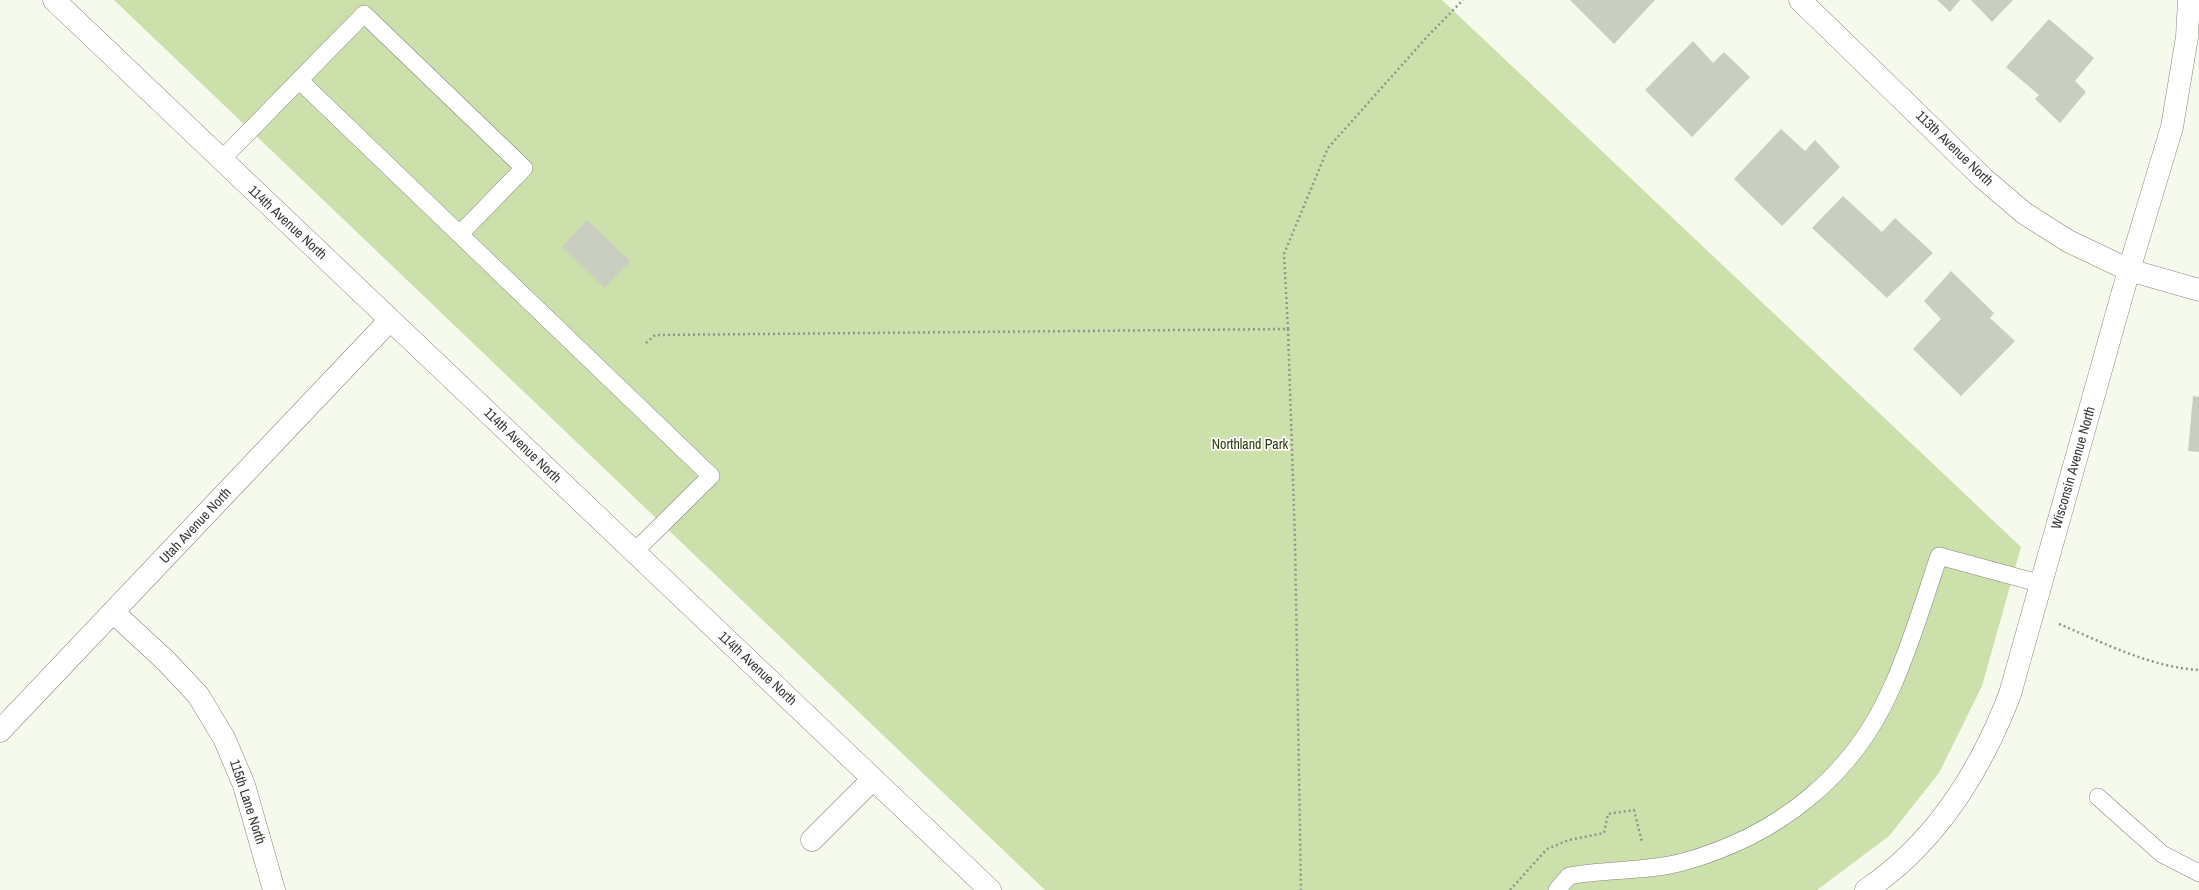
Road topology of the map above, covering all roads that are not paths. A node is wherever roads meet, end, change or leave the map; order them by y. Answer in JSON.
{"nodes":[{"id":1,"x":54,"y":0,"type":"edge"},
{"id":2,"x":1800,"y":0,"type":"edge"},
{"id":3,"x":2189,"y":0,"type":"edge"},
{"id":4,"x":299,"y":80,"type":"junction"},
{"id":5,"x":221,"y":160,"type":"junction"},
{"id":6,"x":460,"y":234,"type":"junction"},
{"id":7,"x":2129,"y":270,"type":"junction"},
{"id":8,"x":2199,"y":290,"type":"edge"},
{"id":9,"x":390,"y":320,"type":"junction"},
{"id":10,"x":634,"y":552,"type":"junction"},
{"id":11,"x":2042,"y":584,"type":"junction"},
{"id":12,"x":114,"y":613,"type":"junction"},
{"id":13,"x":0,"y":731,"type":"edge"},
{"id":14,"x":873,"y":779,"type":"junction"},
{"id":15,"x":2098,"y":797,"type":"dead end"},
{"id":16,"x":812,"y":840,"type":"dead end"},
{"id":17,"x":2199,"y":873,"type":"edge"},
{"id":18,"x":274,"y":890,"type":"edge"},
{"id":19,"x":990,"y":890,"type":"edge"},
{"id":20,"x":1557,"y":890,"type":"edge"},
{"id":21,"x":1866,"y":890,"type":"edge"}],
"edges":[{"from":1,"to":5,"type":"street","name":"114th Avenue North"},
{"from":2,"to":7,"type":"street","name":"113th Avenue North"},
{"from":3,"to":7,"type":"street","name":"Wisconsin Avenue North"},
{"from":4,"to":5,"type":"lane"},
{"from":4,"to":6,"type":"lane"},
{"from":4,"to":6,"type":"lane"},
{"from":5,"to":9,"type":"street","name":"114th Avenue North"},
{"from":6,"to":10,"type":"lane"},
{"from":7,"to":8,"type":"street","name":"113th Avenue North"},
{"from":7,"to":11,"type":"street","name":"Wisconsin Avenue North"},
{"from":9,"to":10,"type":"street","name":"114th Avenue North"},
{"from":9,"to":12,"type":"street","name":"Utah Avenue North"},
{"from":10,"to":14,"type":"street","name":"114th Avenue North"},
{"from":11,"to":20,"type":"lane"},
{"from":11,"to":21,"type":"street","name":"Wisconsin Avenue North"},
{"from":12,"to":13,"type":"street","name":"Utah Avenue North"},
{"from":12,"to":18,"type":"street","name":"115th Lane North"},
{"from":14,"to":16,"type":"street"},
{"from":14,"to":19,"type":"street","name":"114th Avenue North"},
{"from":15,"to":17,"type":"lane"}]}
